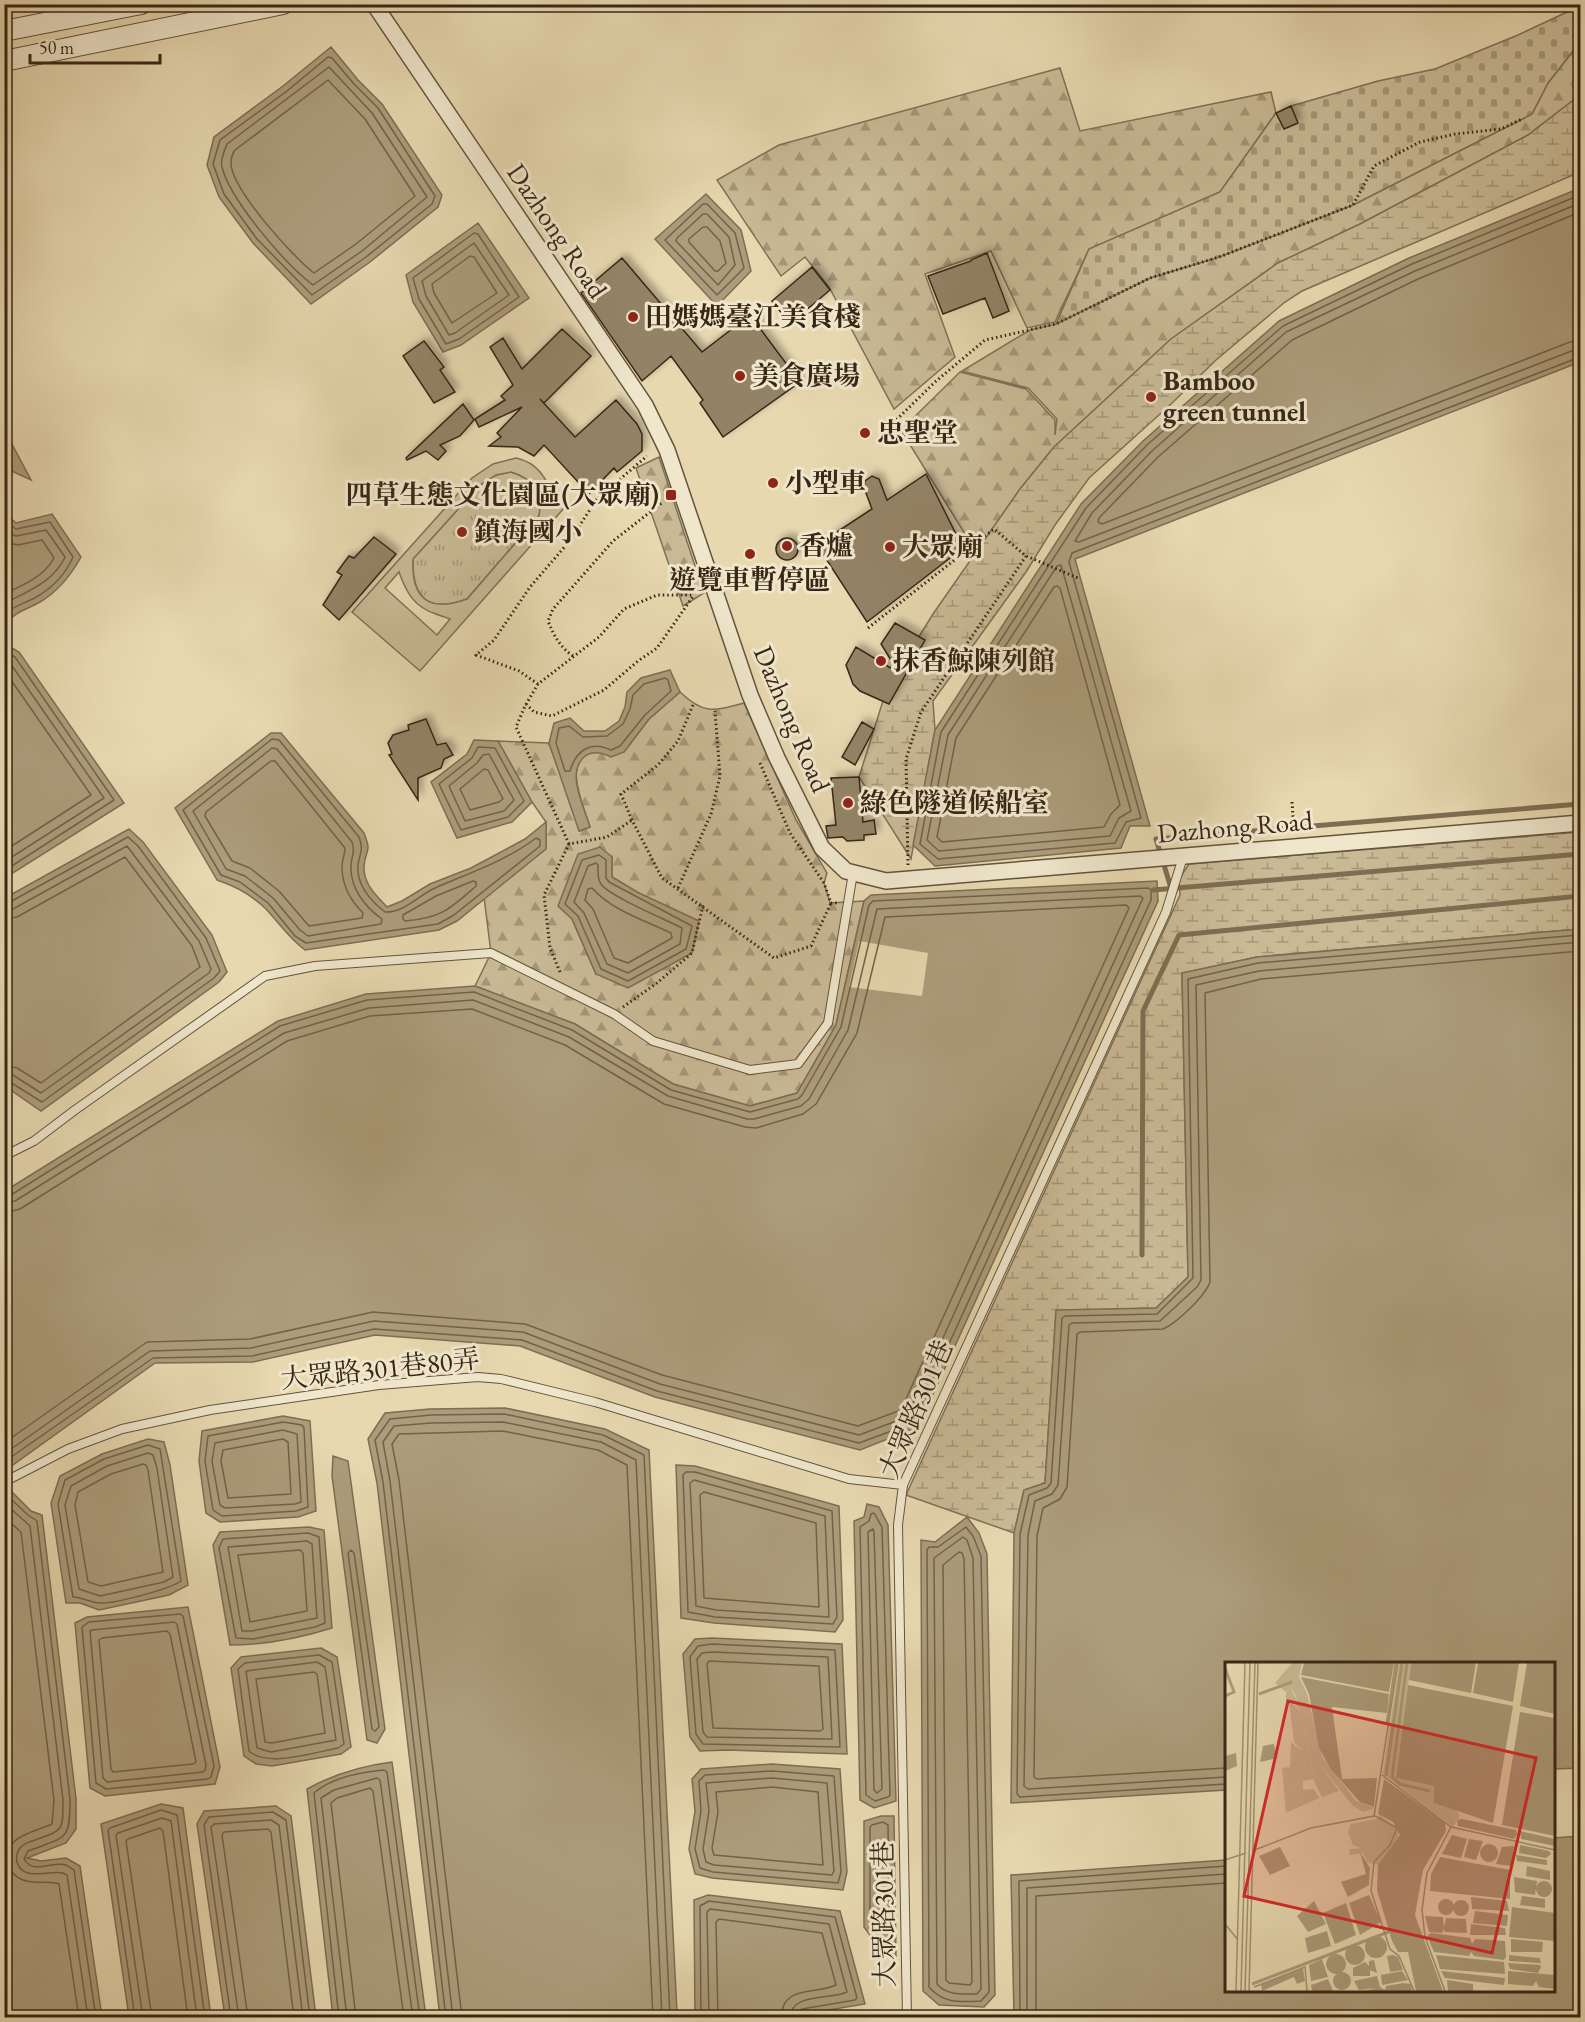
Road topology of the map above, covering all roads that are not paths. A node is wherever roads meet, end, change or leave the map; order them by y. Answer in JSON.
{"nodes":[{"id":1,"x":141,"y":4,"type":"edge"},
{"id":2,"x":283,"y":4,"type":"edge"},
{"id":3,"x":374,"y":4,"type":"edge"},
{"id":4,"x":4,"y":32,"type":"edge"},
{"id":5,"x":4,"y":61,"type":"edge"},
{"id":6,"x":1581,"y":824,"type":"edge"},
{"id":7,"x":1183,"y":857,"type":"junction"},
{"id":8,"x":853,"y":873,"type":"junction"},
{"id":9,"x":4,"y":1156,"type":"edge"},
{"id":10,"x":4,"y":1482,"type":"edge"},
{"id":11,"x":903,"y":1485,"type":"junction"},
{"id":12,"x":907,"y":2018,"type":"edge"}],
"edges":[{"from":1,"to":4,"type":"street"},
{"from":2,"to":5,"type":"street"},
{"from":3,"to":8,"type":"street","name":"Dazhong Road"},
{"from":6,"to":7,"type":"street","name":"Dazhong Road"},
{"from":7,"to":8,"type":"street","name":"Dazhong Road"},
{"from":7,"to":11,"type":"lane","name":"大眾路301巷"},
{"from":8,"to":9,"type":"lane"},
{"from":10,"to":11,"type":"lane","name":"大眾路301巷80弄"},
{"from":11,"to":12,"type":"lane","name":"大眾路301巷"}]}
